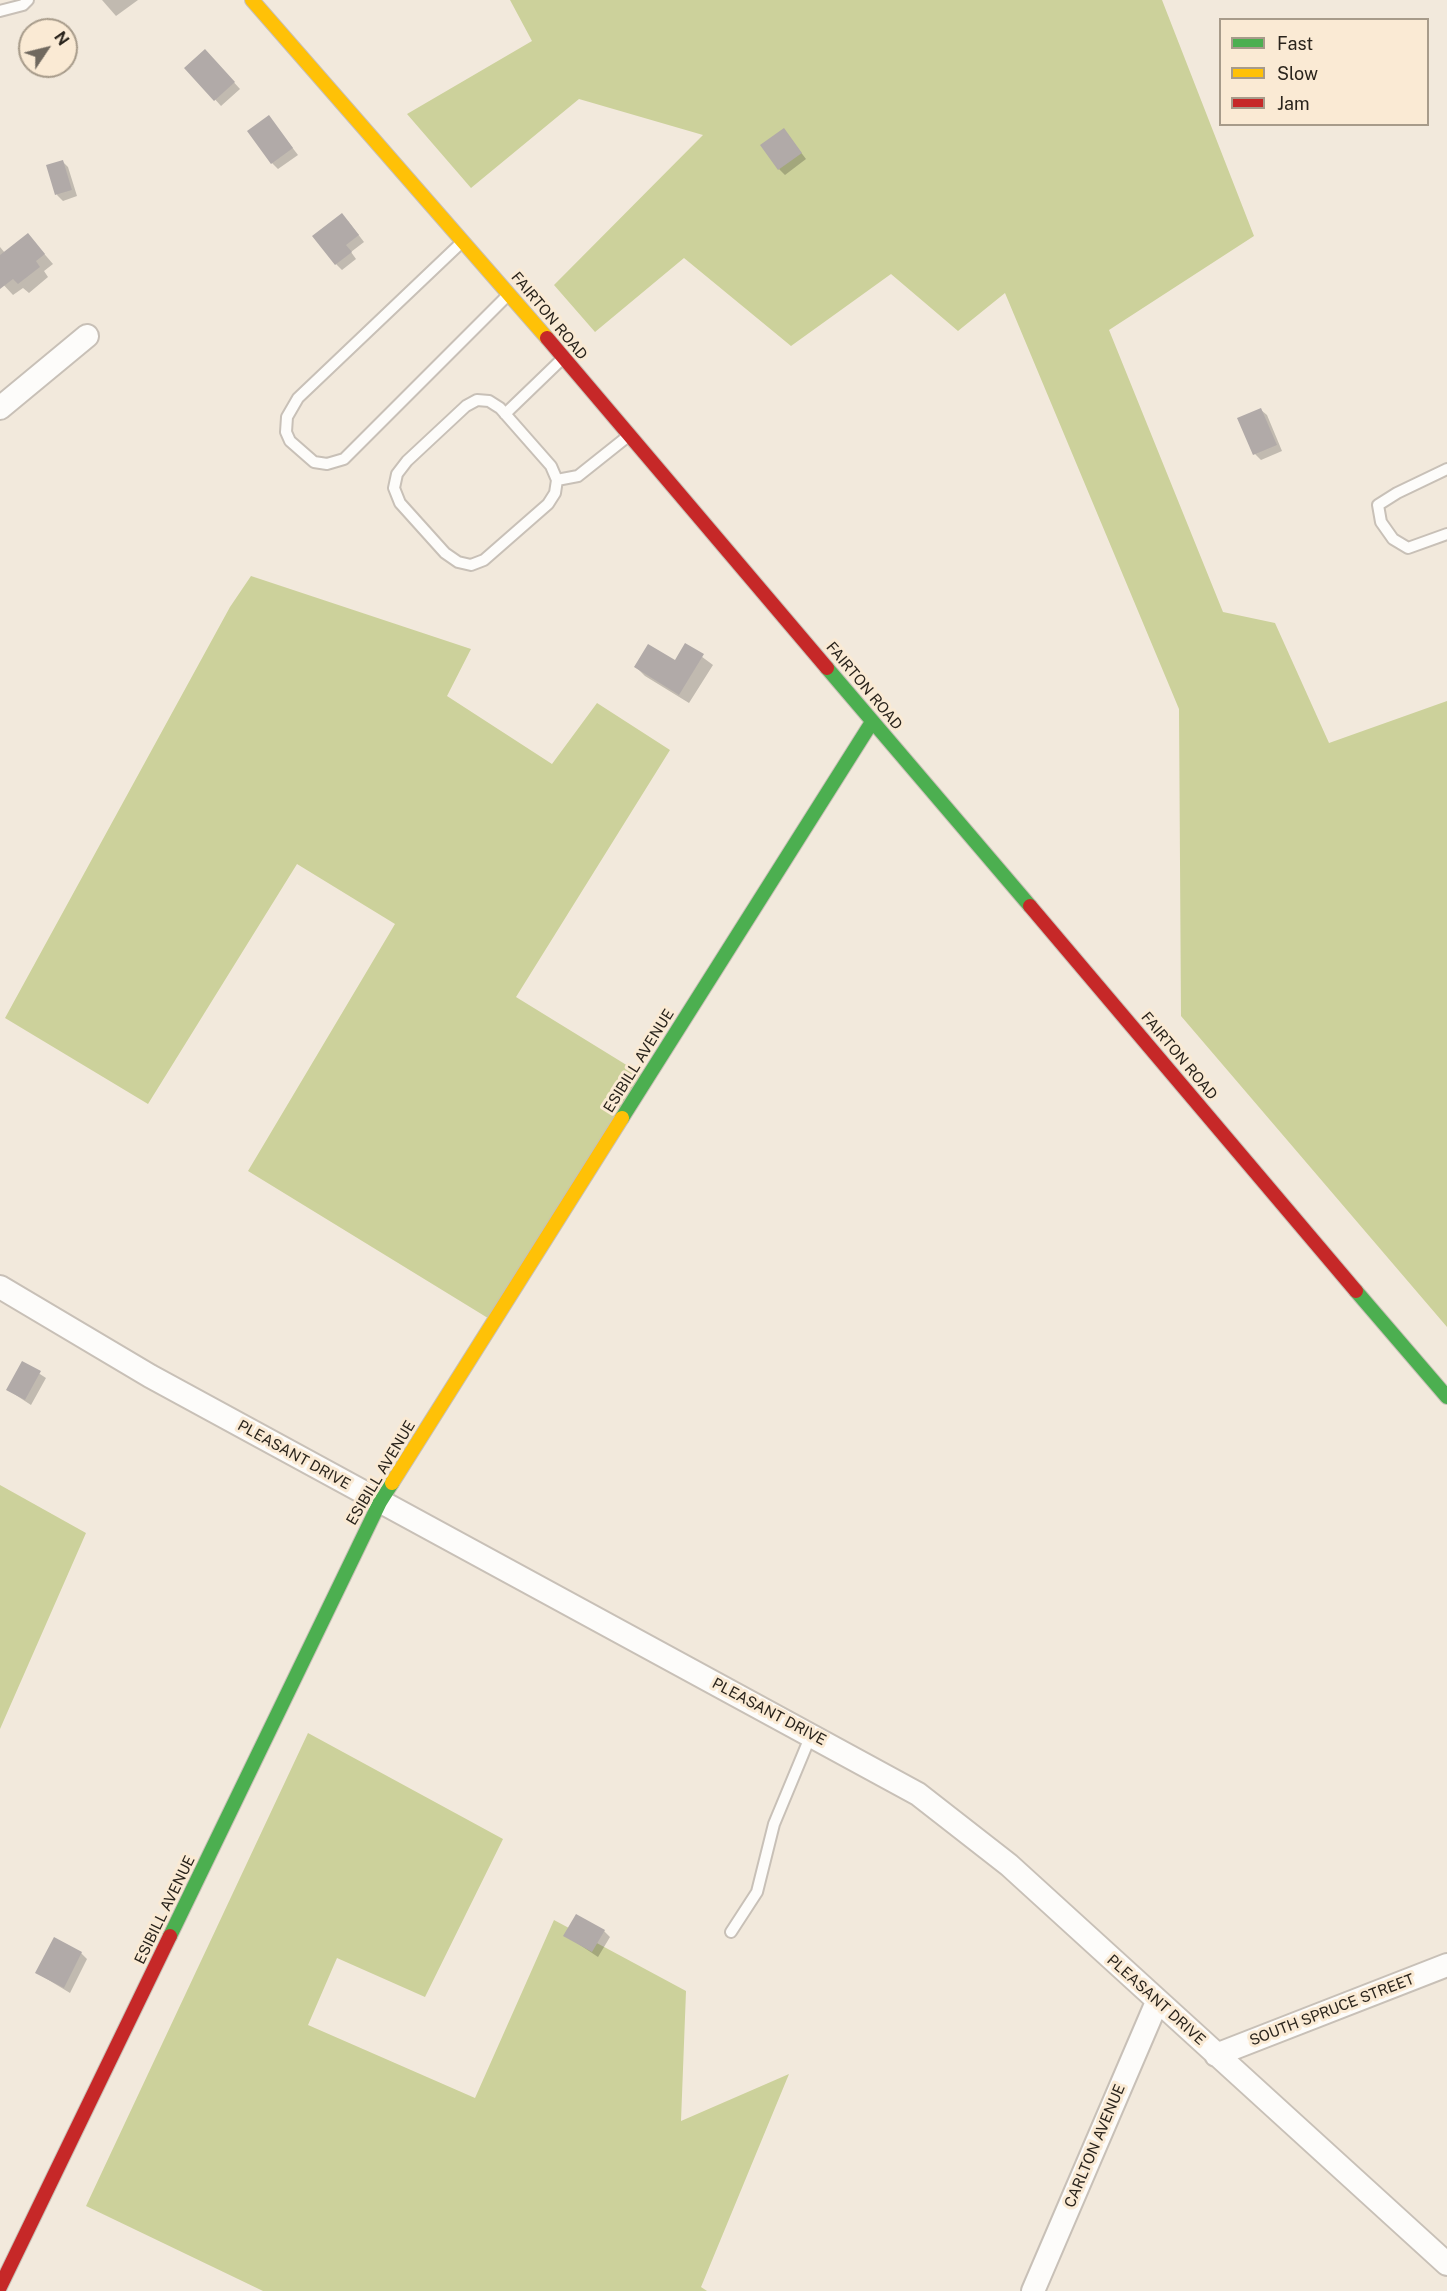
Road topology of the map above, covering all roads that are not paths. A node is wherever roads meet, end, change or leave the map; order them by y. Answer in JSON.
{"nodes":[{"id":1,"x":28,"y":0,"type":"edge"},
{"id":2,"x":252,"y":0,"type":"edge"},
{"id":3,"x":0,"y":11,"type":"edge"},
{"id":4,"x":463,"y":241,"type":"junction"},
{"id":5,"x":509,"y":294,"type":"junction"},
{"id":6,"x":87,"y":336,"type":"dead end"},
{"id":7,"x":563,"y":358,"type":"junction"},
{"id":8,"x":0,"y":408,"type":"edge"},
{"id":9,"x":505,"y":414,"type":"junction"},
{"id":10,"x":629,"y":435,"type":"junction"},
{"id":11,"x":1447,"y":469,"type":"edge"},
{"id":12,"x":557,"y":480,"type":"junction"},
{"id":13,"x":1447,"y":534,"type":"edge"},
{"id":14,"x":872,"y":722,"type":"junction"},
{"id":15,"x":0,"y":1287,"type":"edge"},
{"id":16,"x":1447,"y":1397,"type":"edge"},
{"id":17,"x":380,"y":1502,"type":"junction"},
{"id":18,"x":811,"y":1734,"type":"junction"},
{"id":19,"x":730,"y":1932,"type":"dead end"},
{"id":20,"x":1447,"y":1965,"type":"edge"},
{"id":21,"x":1157,"y":2002,"type":"junction"},
{"id":22,"x":1216,"y":2055,"type":"junction"},
{"id":23,"x":1447,"y":2264,"type":"edge"},
{"id":24,"x":0,"y":2287,"type":"edge"},
{"id":25,"x":1033,"y":2291,"type":"edge"}],
"edges":[{"from":1,"to":3,"type":"lane"},
{"from":2,"to":4,"type":"main road","name":"FAIRTON ROAD"},
{"from":4,"to":5,"type":"main road","name":"FAIRTON ROAD"},
{"from":4,"to":5,"type":"lane"},
{"from":5,"to":7,"type":"main road","name":"FAIRTON ROAD"},
{"from":6,"to":8,"type":"street"},
{"from":7,"to":9,"type":"lane"},
{"from":7,"to":10,"type":"main road","name":"FAIRTON ROAD"},
{"from":9,"to":12,"type":"lane"},
{"from":9,"to":12,"type":"lane"},
{"from":10,"to":12,"type":"lane"},
{"from":10,"to":14,"type":"main road","name":"FAIRTON ROAD"},
{"from":11,"to":13,"type":"lane"},
{"from":14,"to":16,"type":"main road","name":"FAIRTON ROAD"},
{"from":14,"to":17,"type":"main road","name":"ESIBILL AVENUE"},
{"from":15,"to":17,"type":"street","name":"PLEASANT DRIVE"},
{"from":17,"to":18,"type":"street","name":"PLEASANT DRIVE"},
{"from":17,"to":24,"type":"main road","name":"ESIBILL AVENUE"},
{"from":18,"to":19,"type":"lane"},
{"from":18,"to":21,"type":"street","name":"PLEASANT DRIVE"},
{"from":20,"to":22,"type":"street","name":"SOUTH SPRUCE STREET"},
{"from":21,"to":22,"type":"street","name":"PLEASANT DRIVE"},
{"from":21,"to":25,"type":"street","name":"CARLTON AVENUE"},
{"from":22,"to":23,"type":"street","name":"PLEASANT DRIVE"}]}
